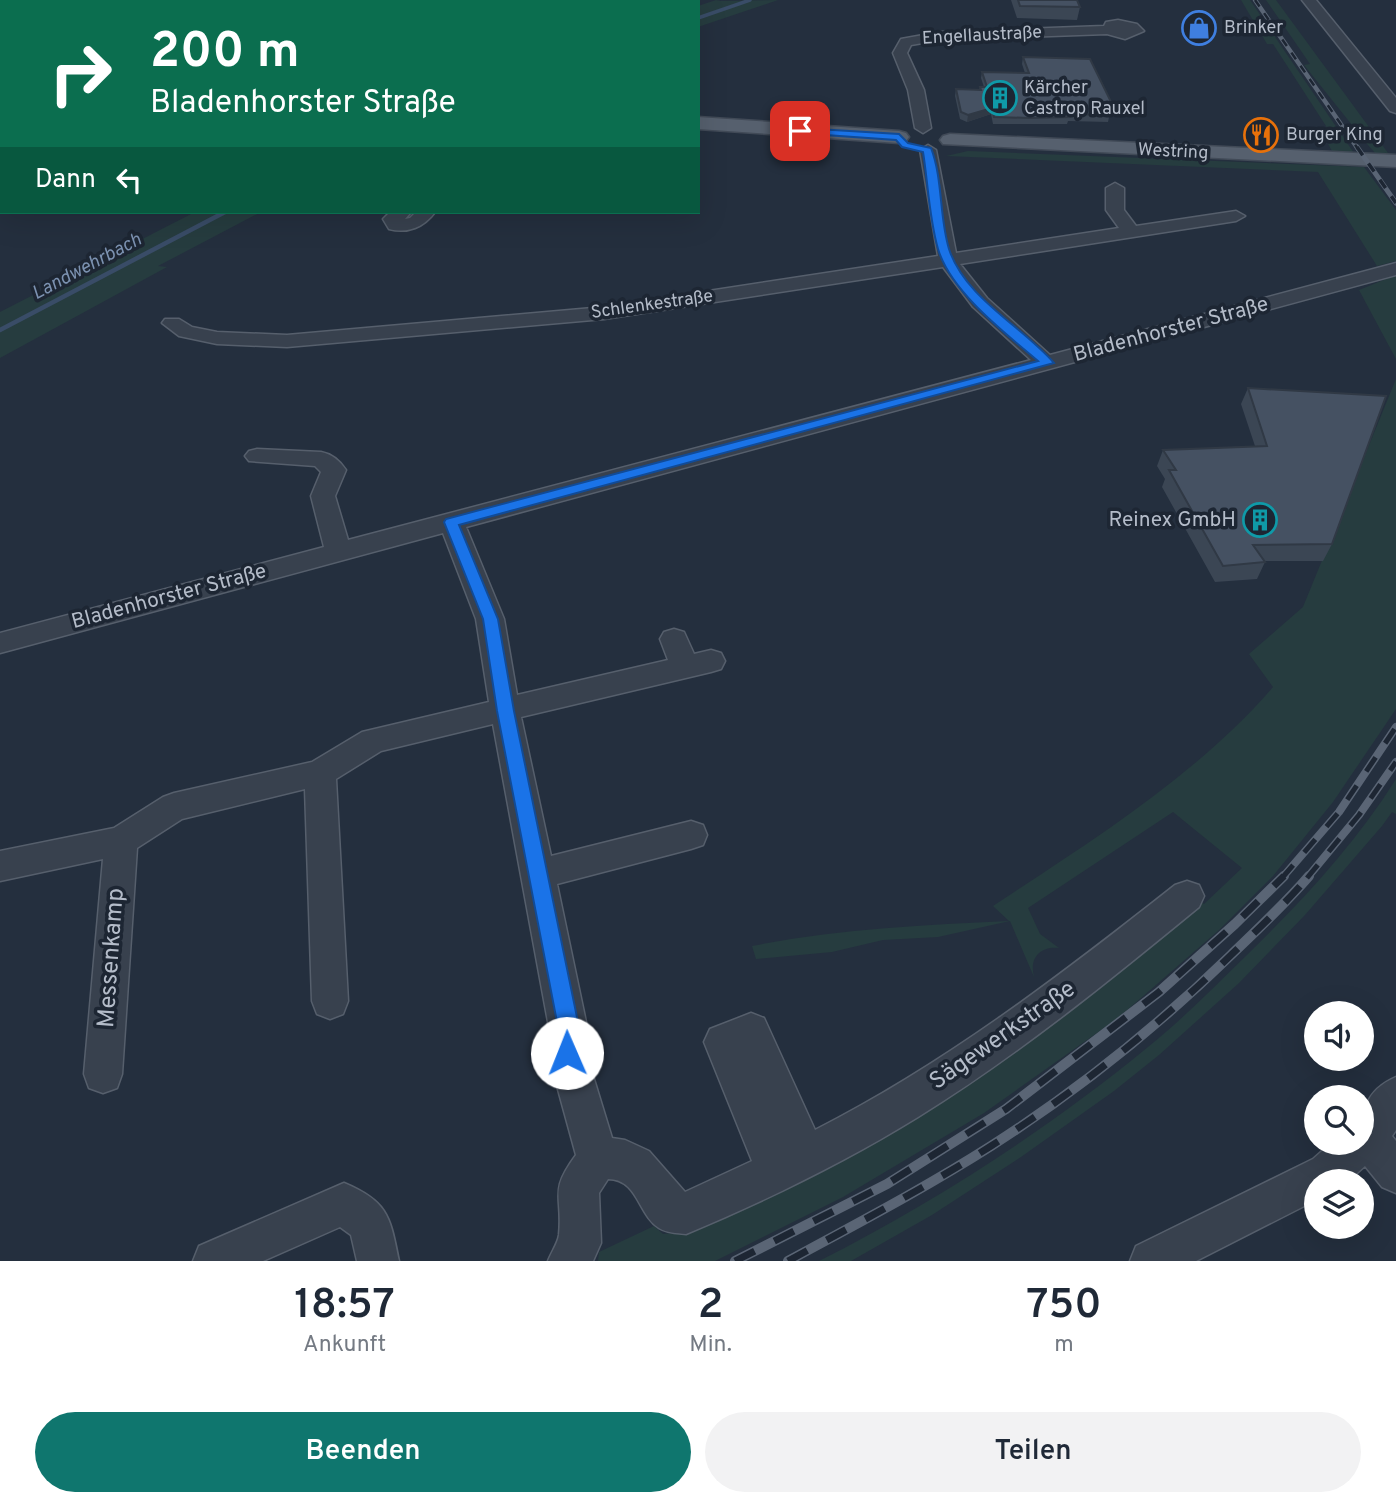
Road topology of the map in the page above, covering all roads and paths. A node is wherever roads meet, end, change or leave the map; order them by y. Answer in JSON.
{"nodes":[{"id":1,"x":1309,"y":0,"type":"edge"},
{"id":2,"x":1108,"y":30,"type":"dead end"},
{"id":3,"x":1396,"y":108,"type":"edge"},
{"id":4,"x":700,"y":123,"type":"edge"},
{"id":5,"x":923,"y":128,"type":"junction"},
{"id":6,"x":899,"y":137,"type":"junction"},
{"id":7,"x":950,"y":141,"type":"junction"},
{"id":8,"x":928,"y":150,"type":"junction"},
{"id":9,"x":1396,"y":161,"type":"edge"},
{"id":10,"x":1115,"y":188,"type":"dead end"},
{"id":11,"x":399,"y":214,"type":"edge"},
{"id":12,"x":424,"y":214,"type":"edge"},
{"id":13,"x":1236,"y":216,"type":"dead end"},
{"id":14,"x":1132,"y":233,"type":"junction"},
{"id":15,"x":948,"y":260,"type":"junction"},
{"id":16,"x":1396,"y":269,"type":"edge"},
{"id":17,"x":172,"y":323,"type":"dead end"},
{"id":18,"x":1047,"y":363,"type":"junction"},
{"id":19,"x":257,"y":456,"type":"dead end"},
{"id":20,"x":451,"y":522,"type":"junction"},
{"id":21,"x":338,"y":552,"type":"junction"},
{"id":22,"x":674,"y":639,"type":"dead end"},
{"id":23,"x":0,"y":643,"type":"edge"},
{"id":24,"x":505,"y":711,"type":"junction"},
{"id":25,"x":320,"y":773,"type":"junction"},
{"id":26,"x":691,"y":835,"type":"dead end"},
{"id":27,"x":121,"y":841,"type":"junction"},
{"id":28,"x":0,"y":866,"type":"edge"},
{"id":29,"x":539,"y":874,"type":"junction"},
{"id":30,"x":1187,"y":896,"type":"dead end"},
{"id":31,"x":330,"y":1000,"type":"dead end"},
{"id":32,"x":103,"y":1074,"type":"dead end"},
{"id":33,"x":1396,"y":1097,"type":"edge"},
{"id":34,"x":1374,"y":1126,"type":"edge"},
{"id":35,"x":1374,"y":1152,"type":"edge"},
{"id":36,"x":1347,"y":1155,"type":"edge"},
{"id":37,"x":598,"y":1159,"type":"junction"},
{"id":38,"x":1396,"y":1173,"type":"edge"},
{"id":39,"x":1167,"y":1257,"type":"edge"},
{"id":40,"x":217,"y":1260,"type":"edge"},
{"id":41,"x":378,"y":1261,"type":"edge"},
{"id":42,"x":569,"y":1261,"type":"edge"}],
"edges":[{"from":1,"to":3,"type":"street"},
{"from":2,"to":5,"type":"street","name":"Engellaustraße"},
{"from":4,"to":6,"type":"main road"},
{"from":5,"to":6,"type":"main road"},
{"from":5,"to":7,"type":"main road"},
{"from":6,"to":8,"type":"main road"},
{"from":7,"to":8,"type":"main road"},
{"from":7,"to":9,"type":"main road","name":"Westring"},
{"from":8,"to":15,"type":"street"},
{"from":10,"to":14,"type":"street"},
{"from":11,"to":12,"type":"street"},
{"from":13,"to":14,"type":"street","name":"Schlenkestraße"},
{"from":14,"to":15,"type":"street","name":"Schlenkestraße"},
{"from":15,"to":17,"type":"street","name":"Schlenkestraße"},
{"from":15,"to":18,"type":"street"},
{"from":16,"to":18,"type":"street","name":"Bladenhorster Straße"},
{"from":18,"to":20,"type":"street","name":"Bladenhorster Straße"},
{"from":19,"to":21,"type":"street"},
{"from":20,"to":21,"type":"street","name":"Bladenhorster Straße"},
{"from":20,"to":24,"type":"street"},
{"from":21,"to":23,"type":"street","name":"Bladenhorster Straße"},
{"from":22,"to":24,"type":"street"},
{"from":24,"to":25,"type":"street"},
{"from":24,"to":29,"type":"street"},
{"from":25,"to":27,"type":"street"},
{"from":25,"to":31,"type":"street"},
{"from":26,"to":29,"type":"street"},
{"from":27,"to":28,"type":"street"},
{"from":27,"to":32,"type":"street","name":"Messenkamp"},
{"from":29,"to":37,"type":"street"},
{"from":30,"to":37,"type":"street","name":"Sägewerkstraße"},
{"from":33,"to":34,"type":"street"},
{"from":35,"to":38,"type":"street"},
{"from":36,"to":39,"type":"street"},
{"from":37,"to":42,"type":"street"},
{"from":40,"to":41,"type":"street"}]}
